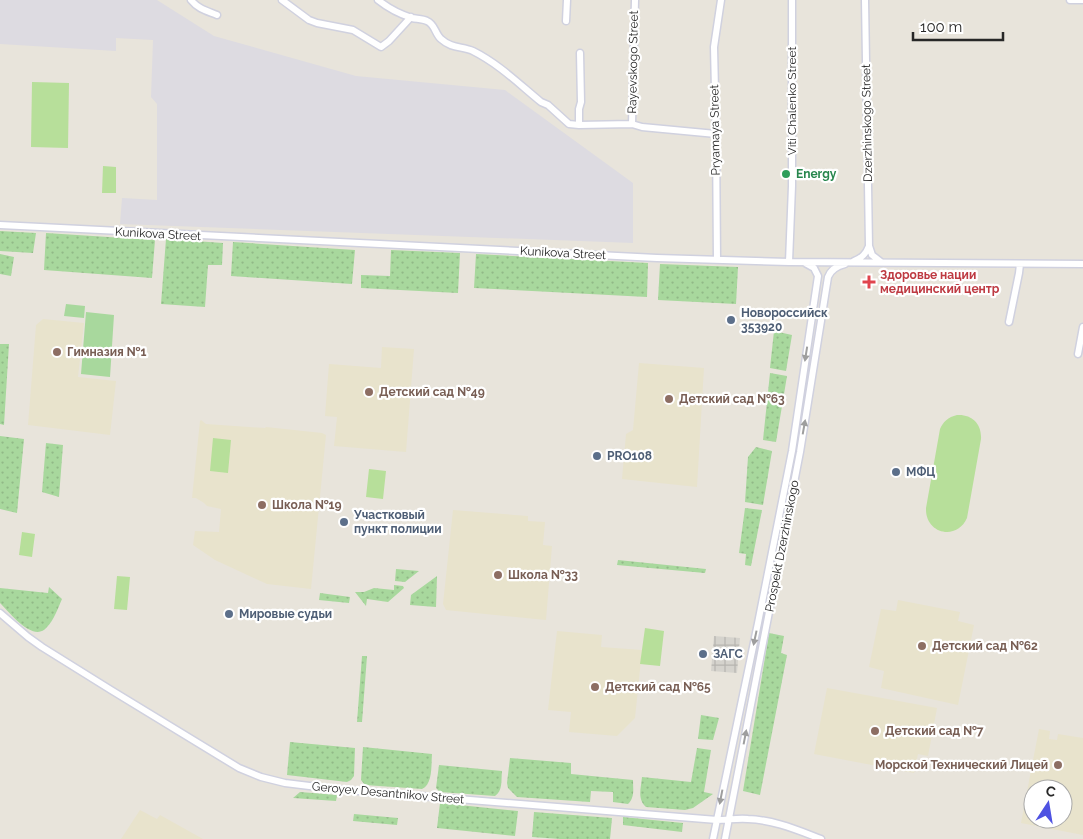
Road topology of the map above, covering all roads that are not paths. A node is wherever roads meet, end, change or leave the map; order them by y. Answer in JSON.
{"nodes":[{"id":1,"x":191,"y":0,"type":"edge"},
{"id":2,"x":282,"y":0,"type":"edge"},
{"id":3,"x":378,"y":0,"type":"edge"},
{"id":4,"x":567,"y":0,"type":"edge"},
{"id":5,"x":635,"y":0,"type":"edge"},
{"id":6,"x":721,"y":0,"type":"edge"},
{"id":7,"x":792,"y":0,"type":"edge"},
{"id":8,"x":865,"y":0,"type":"edge"},
{"id":9,"x":1070,"y":0,"type":"edge"},
{"id":10,"x":1083,"y":0,"type":"edge"},
{"id":11,"x":217,"y":15,"type":"dead end"},
{"id":12,"x":411,"y":17,"type":"junction"},
{"id":13,"x":566,"y":20,"type":"dead end"},
{"id":14,"x":580,"y":53,"type":"dead end"},
{"id":15,"x":632,"y":124,"type":"junction"},
{"id":16,"x":579,"y":125,"type":"junction"},
{"id":17,"x":716,"y":134,"type":"junction"},
{"id":18,"x":0,"y":226,"type":"edge"},
{"id":19,"x":869,"y":246,"type":"junction"},
{"id":20,"x":717,"y":260,"type":"junction"},
{"id":21,"x":789,"y":262,"type":"junction"},
{"id":22,"x":802,"y":262,"type":"junction"},
{"id":23,"x":848,"y":262,"type":"junction"},
{"id":24,"x":884,"y":263,"type":"junction"},
{"id":25,"x":821,"y":264,"type":"junction"},
{"id":26,"x":1020,"y":264,"type":"junction"},
{"id":27,"x":1083,"y":264,"type":"edge"},
{"id":28,"x":818,"y":276,"type":"junction"},
{"id":29,"x":828,"y":277,"type":"junction"},
{"id":30,"x":1009,"y":322,"type":"dead end"},
{"id":31,"x":1083,"y":327,"type":"edge"},
{"id":32,"x":1078,"y":354,"type":"dead end"},
{"id":33,"x":792,"y":451,"type":"junction"},
{"id":34,"x":800,"y":452,"type":"junction"},
{"id":35,"x":0,"y":613,"type":"edge"},
{"id":36,"x":729,"y":819,"type":"junction"},
{"id":37,"x":717,"y":820,"type":"junction"},
{"id":38,"x":713,"y":839,"type":"edge"},
{"id":39,"x":725,"y":839,"type":"edge"},
{"id":40,"x":821,"y":839,"type":"edge"}],
"edges":[{"from":1,"to":11,"type":"street"},
{"from":2,"to":12,"type":"street"},
{"from":3,"to":12,"type":"street"},
{"from":4,"to":13,"type":"street"},
{"from":5,"to":15,"type":"street","name":"Rayevskogo Street"},
{"from":6,"to":17,"type":"street","name":"Pryamaya Street"},
{"from":7,"to":21,"type":"street","name":"Viti Chalenko Street"},
{"from":8,"to":19,"type":"street","name":"Dzerzhinskogo Street"},
{"from":9,"to":10,"type":"street"},
{"from":12,"to":16,"type":"street"},
{"from":14,"to":16,"type":"street"},
{"from":15,"to":16,"type":"street"},
{"from":15,"to":17,"type":"street"},
{"from":17,"to":20,"type":"street","name":"Pryamaya Street"},
{"from":18,"to":20,"type":"street","name":"Kunikova Street"},
{"from":19,"to":23,"type":"street"},
{"from":19,"to":24,"type":"street"},
{"from":20,"to":21,"type":"street","name":"Kunikova Street"},
{"from":21,"to":22,"type":"street","name":"Kunikova Street"},
{"from":22,"to":25,"type":"street","name":"Kunikova Street"},
{"from":22,"to":28,"type":"street"},
{"from":23,"to":24,"type":"street"},
{"from":23,"to":25,"type":"street"},
{"from":23,"to":29,"type":"street"},
{"from":24,"to":26,"type":"street"},
{"from":25,"to":28,"type":"street"},
{"from":25,"to":29,"type":"street"},
{"from":26,"to":27,"type":"street"},
{"from":26,"to":30,"type":"street"},
{"from":28,"to":33,"type":"street","name":"Prospekt Dzerzhinskogo","one_way":true},
{"from":34,"to":29,"type":"street","name":"Prospekt Dzerzhinskogo","one_way":true},
{"from":31,"to":32,"type":"street"},
{"from":33,"to":34,"type":"street"},
{"from":33,"to":37,"type":"street","name":"Prospekt Dzerzhinskogo","one_way":true},
{"from":36,"to":34,"type":"street","name":"Prospekt Dzerzhinskogo","one_way":true},
{"from":35,"to":37,"type":"street","name":"Geroyev Desantnikov Street"},
{"from":36,"to":37,"type":"street","name":"Geroyev Desantnikov Street"},
{"from":36,"to":39,"type":"street","name":"Prospekt Dzerzhinskogo"},
{"from":36,"to":40,"type":"street","name":"Geroyev Desantnikov Street"},
{"from":37,"to":38,"type":"street","name":"Prospekt Dzerzhinskogo"}]}
